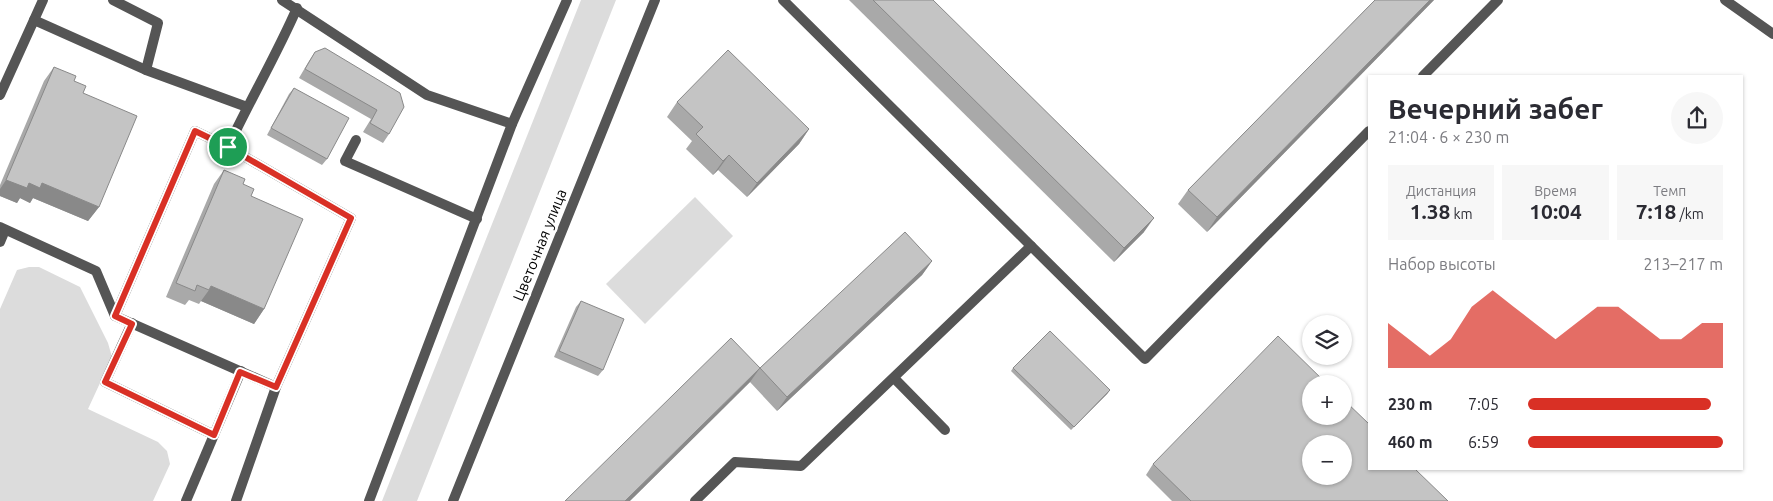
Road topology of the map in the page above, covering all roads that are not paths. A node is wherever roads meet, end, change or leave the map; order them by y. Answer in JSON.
{"nodes":[{"id":1,"x":43,"y":0,"type":"edge"},
{"id":2,"x":114,"y":0,"type":"edge"},
{"id":3,"x":282,"y":0,"type":"edge"},
{"id":4,"x":567,"y":0,"type":"edge"},
{"id":5,"x":655,"y":0,"type":"edge"},
{"id":6,"x":783,"y":0,"type":"edge"},
{"id":7,"x":1498,"y":0,"type":"edge"},
{"id":8,"x":1725,"y":0,"type":"edge"},
{"id":9,"x":297,"y":8,"type":"junction"},
{"id":10,"x":34,"y":20,"type":"junction"},
{"id":11,"x":1773,"y":34,"type":"edge"},
{"id":12,"x":146,"y":70,"type":"junction"},
{"id":13,"x":1424,"y":75,"type":"edge"},
{"id":14,"x":0,"y":95,"type":"edge"},
{"id":15,"x":247,"y":107,"type":"junction"},
{"id":16,"x":512,"y":124,"type":"junction"},
{"id":17,"x":1368,"y":132,"type":"edge"},
{"id":18,"x":356,"y":140,"type":"dead end"},
{"id":19,"x":228,"y":147,"type":"junction"},
{"id":20,"x":477,"y":219,"type":"junction"},
{"id":21,"x":3,"y":228,"type":"edge"},
{"id":22,"x":0,"y":242,"type":"edge"},
{"id":23,"x":1031,"y":246,"type":"junction"},
{"id":24,"x":115,"y":316,"type":"junction"},
{"id":25,"x":132,"y":324,"type":"junction"},
{"id":26,"x":240,"y":372,"type":"junction"},
{"id":27,"x":894,"y":378,"type":"junction"},
{"id":28,"x":276,"y":387,"type":"junction"},
{"id":29,"x":944,"y":430,"type":"dead end"},
{"id":30,"x":214,"y":435,"type":"junction"},
{"id":31,"x":186,"y":501,"type":"edge"},
{"id":32,"x":236,"y":501,"type":"edge"},
{"id":33,"x":369,"y":501,"type":"edge"},
{"id":34,"x":453,"y":501,"type":"edge"},
{"id":35,"x":695,"y":501,"type":"edge"}],
"edges":[{"from":1,"to":10,"type":"street"},
{"from":2,"to":12,"type":"street"},
{"from":3,"to":9,"type":"street"},
{"from":4,"to":16,"type":"street"},
{"from":5,"to":34,"type":"street","name":"Цветочная улица"},
{"from":6,"to":23,"type":"street"},
{"from":7,"to":13,"type":"street"},
{"from":8,"to":11,"type":"street"},
{"from":9,"to":15,"type":"street"},
{"from":9,"to":16,"type":"street"},
{"from":10,"to":12,"type":"street"},
{"from":10,"to":14,"type":"street"},
{"from":12,"to":15,"type":"street"},
{"from":15,"to":19,"type":"street"},
{"from":16,"to":20,"type":"street"},
{"from":17,"to":23,"type":"street"},
{"from":18,"to":20,"type":"street"},
{"from":19,"to":24,"type":"street"},
{"from":19,"to":28,"type":"street"},
{"from":20,"to":33,"type":"street"},
{"from":21,"to":22,"type":"street"},
{"from":21,"to":24,"type":"street"},
{"from":23,"to":27,"type":"street"},
{"from":24,"to":25,"type":"street"},
{"from":25,"to":26,"type":"street"},
{"from":25,"to":30,"type":"street"},
{"from":26,"to":28,"type":"street"},
{"from":26,"to":30,"type":"street"},
{"from":27,"to":29,"type":"street"},
{"from":27,"to":35,"type":"street"},
{"from":28,"to":32,"type":"street"},
{"from":30,"to":31,"type":"street"}]}
